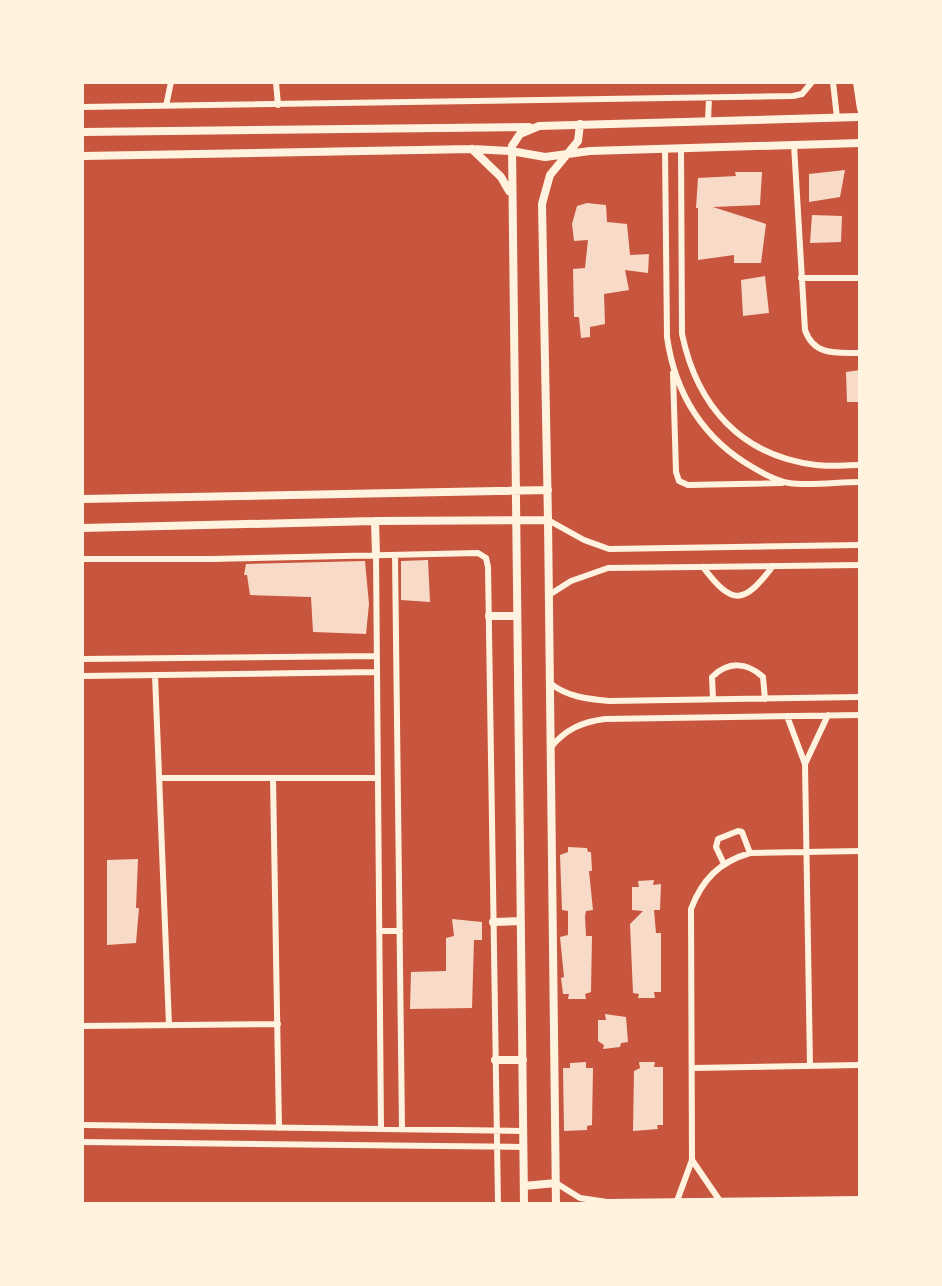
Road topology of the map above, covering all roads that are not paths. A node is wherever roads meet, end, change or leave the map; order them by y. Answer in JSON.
{"nodes":[{"id":1,"x":171,"y":82,"type":"edge"},
{"id":2,"x":276,"y":82,"type":"edge"},
{"id":3,"x":812,"y":82,"type":"edge"},
{"id":4,"x":833,"y":82,"type":"edge"},
{"id":5,"x":856,"y":82,"type":"edge"},
{"id":6,"x":709,"y":98,"type":"junction"},
{"id":7,"x":278,"y":105,"type":"junction"},
{"id":8,"x":166,"y":106,"type":"junction"},
{"id":9,"x":82,"y":107,"type":"edge"},
{"id":10,"x":860,"y":109,"type":"edge"},
{"id":11,"x":860,"y":117,"type":"edge"},
{"id":12,"x":837,"y":118,"type":"junction"},
{"id":13,"x":708,"y":121,"type":"junction"},
{"id":14,"x":580,"y":124,"type":"junction"},
{"id":15,"x":532,"y":127,"type":"junction"},
{"id":16,"x":82,"y":132,"type":"edge"},
{"id":17,"x":860,"y":143,"type":"edge"},
{"id":18,"x":794,"y":145,"type":"junction"},
{"id":19,"x":472,"y":149,"type":"junction"},
{"id":20,"x":665,"y":149,"type":"junction"},
{"id":21,"x":681,"y":149,"type":"junction"},
{"id":22,"x":511,"y":151,"type":"junction"},
{"id":23,"x":568,"y":155,"type":"junction"},
{"id":24,"x":82,"y":156,"type":"edge"},
{"id":25,"x":511,"y":194,"type":"junction"},
{"id":26,"x":801,"y":278,"type":"junction"},
{"id":27,"x":860,"y":278,"type":"edge"},
{"id":28,"x":860,"y":354,"type":"edge"},
{"id":29,"x":673,"y":368,"type":"junction"},
{"id":30,"x":860,"y":465,"type":"edge"},
{"id":31,"x":860,"y":482,"type":"edge"},
{"id":32,"x":789,"y":483,"type":"junction"},
{"id":33,"x":515,"y":490,"type":"junction"},
{"id":34,"x":548,"y":490,"type":"junction"},
{"id":35,"x":82,"y":499,"type":"edge"},
{"id":36,"x":515,"y":520,"type":"junction"},
{"id":37,"x":548,"y":520,"type":"junction"},
{"id":38,"x":375,"y":521,"type":"junction"},
{"id":39,"x":82,"y":528,"type":"edge"},
{"id":40,"x":860,"y":545,"type":"edge"},
{"id":41,"x":376,"y":555,"type":"junction"},
{"id":42,"x":395,"y":555,"type":"junction"},
{"id":43,"x":82,"y":559,"type":"edge"},
{"id":44,"x":860,"y":565,"type":"edge"},
{"id":45,"x":774,"y":566,"type":"junction"},
{"id":46,"x":703,"y":567,"type":"junction"},
{"id":47,"x":549,"y":595,"type":"junction"},
{"id":48,"x":489,"y":616,"type":"junction"},
{"id":49,"x":517,"y":616,"type":"junction"},
{"id":50,"x":376,"y":656,"type":"junction"},
{"id":51,"x":82,"y":659,"type":"edge"},
{"id":52,"x":102,"y":659,"type":"junction"},
{"id":53,"x":377,"y":672,"type":"junction"},
{"id":54,"x":155,"y":675,"type":"junction"},
{"id":55,"x":82,"y":676,"type":"edge"},
{"id":56,"x":101,"y":676,"type":"junction"},
{"id":57,"x":550,"y":683,"type":"junction"},
{"id":58,"x":860,"y":697,"type":"edge"},
{"id":59,"x":712,"y":699,"type":"junction"},
{"id":60,"x":765,"y":699,"type":"junction"},
{"id":61,"x":828,"y":715,"type":"junction"},
{"id":62,"x":860,"y":715,"type":"edge"},
{"id":63,"x":787,"y":716,"type":"junction"},
{"id":64,"x":551,"y":747,"type":"junction"},
{"id":65,"x":805,"y":764,"type":"junction"},
{"id":66,"x":159,"y":778,"type":"junction"},
{"id":67,"x":272,"y":778,"type":"junction"},
{"id":68,"x":378,"y":778,"type":"junction"},
{"id":69,"x":860,"y":851,"type":"edge"},
{"id":70,"x":807,"y":852,"type":"junction"},
{"id":71,"x":750,"y":853,"type":"junction"},
{"id":72,"x":723,"y":864,"type":"junction"},
{"id":73,"x":521,"y":921,"type":"junction"},
{"id":74,"x":493,"y":922,"type":"junction"},
{"id":75,"x":379,"y":931,"type":"junction"},
{"id":76,"x":400,"y":931,"type":"junction"},
{"id":77,"x":278,"y":1024,"type":"junction"},
{"id":78,"x":82,"y":1026,"type":"edge"},
{"id":79,"x":169,"y":1026,"type":"junction"},
{"id":80,"x":495,"y":1060,"type":"junction"},
{"id":81,"x":523,"y":1060,"type":"junction"},
{"id":82,"x":860,"y":1065,"type":"edge"},
{"id":83,"x":810,"y":1066,"type":"junction"},
{"id":84,"x":692,"y":1068,"type":"junction"},
{"id":85,"x":82,"y":1125,"type":"edge"},
{"id":86,"x":279,"y":1128,"type":"junction"},
{"id":87,"x":341,"y":1128,"type":"junction"},
{"id":88,"x":382,"y":1129,"type":"junction"},
{"id":89,"x":402,"y":1129,"type":"junction"},
{"id":90,"x":497,"y":1130,"type":"junction"},
{"id":91,"x":523,"y":1131,"type":"junction"},
{"id":92,"x":82,"y":1142,"type":"edge"},
{"id":93,"x":341,"y":1145,"type":"junction"},
{"id":94,"x":497,"y":1147,"type":"junction"},
{"id":95,"x":524,"y":1147,"type":"junction"},
{"id":96,"x":692,"y":1160,"type":"junction"},
{"id":97,"x":555,"y":1183,"type":"junction"},
{"id":98,"x":524,"y":1186,"type":"junction"},
{"id":99,"x":860,"y":1199,"type":"edge"},
{"id":100,"x":677,"y":1201,"type":"junction"},
{"id":101,"x":720,"y":1201,"type":"junction"},
{"id":102,"x":498,"y":1204,"type":"edge"},
{"id":103,"x":524,"y":1204,"type":"edge"},
{"id":104,"x":556,"y":1204,"type":"edge"}],
"edges":[{"from":1,"to":8,"type":"street"},
{"from":2,"to":7,"type":"street"},
{"from":3,"to":6,"type":"street"},
{"from":4,"to":12,"type":"street"},
{"from":5,"to":10,"type":"street"},
{"from":6,"to":7,"type":"street"},
{"from":6,"to":13,"type":"street"},
{"from":7,"to":8,"type":"street"},
{"from":8,"to":9,"type":"street"},
{"from":11,"to":12,"type":"street"},
{"from":12,"to":13,"type":"street"},
{"from":13,"to":14,"type":"street"},
{"from":14,"to":15,"type":"street"},
{"from":14,"to":23,"type":"street"},
{"from":15,"to":16,"type":"street"},
{"from":15,"to":22,"type":"street"},
{"from":17,"to":18,"type":"street"},
{"from":18,"to":21,"type":"street"},
{"from":18,"to":26,"type":"street"},
{"from":19,"to":22,"type":"street"},
{"from":19,"to":24,"type":"street"},
{"from":19,"to":25,"type":"street"},
{"from":20,"to":21,"type":"street"},
{"from":20,"to":23,"type":"street"},
{"from":20,"to":29,"type":"street"},
{"from":21,"to":30,"type":"street"},
{"from":22,"to":23,"type":"street"},
{"from":22,"to":25,"type":"street"},
{"from":23,"to":34,"type":"street"},
{"from":25,"to":33,"type":"street"},
{"from":26,"to":27,"type":"street"},
{"from":26,"to":28,"type":"street"},
{"from":29,"to":32,"type":"street"},
{"from":29,"to":32,"type":"street"},
{"from":31,"to":32,"type":"street"},
{"from":33,"to":34,"type":"street"},
{"from":33,"to":35,"type":"street"},
{"from":33,"to":36,"type":"street"},
{"from":34,"to":37,"type":"street"},
{"from":36,"to":37,"type":"street"},
{"from":36,"to":38,"type":"street"},
{"from":36,"to":49,"type":"street"},
{"from":37,"to":40,"type":"street"},
{"from":37,"to":47,"type":"street"},
{"from":38,"to":39,"type":"street"},
{"from":38,"to":41,"type":"street"},
{"from":41,"to":42,"type":"street"},
{"from":41,"to":43,"type":"street"},
{"from":41,"to":50,"type":"street"},
{"from":42,"to":48,"type":"street"},
{"from":42,"to":76,"type":"street"},
{"from":44,"to":45,"type":"street"},
{"from":45,"to":46,"type":"street"},
{"from":45,"to":46,"type":"street"},
{"from":46,"to":47,"type":"street"},
{"from":47,"to":57,"type":"street"},
{"from":48,"to":49,"type":"street"},
{"from":48,"to":74,"type":"street"},
{"from":49,"to":73,"type":"street"},
{"from":50,"to":52,"type":"street"},
{"from":50,"to":53,"type":"street"},
{"from":51,"to":52,"type":"street"},
{"from":52,"to":56,"type":"street"},
{"from":53,"to":54,"type":"street"},
{"from":53,"to":68,"type":"street"},
{"from":54,"to":56,"type":"street"},
{"from":54,"to":66,"type":"street"},
{"from":55,"to":56,"type":"street"},
{"from":57,"to":59,"type":"street"},
{"from":57,"to":64,"type":"street"},
{"from":58,"to":60,"type":"street"},
{"from":59,"to":60,"type":"street"},
{"from":59,"to":60,"type":"street"},
{"from":61,"to":62,"type":"street"},
{"from":61,"to":63,"type":"street"},
{"from":61,"to":65,"type":"street"},
{"from":63,"to":64,"type":"street"},
{"from":63,"to":65,"type":"street"},
{"from":64,"to":97,"type":"street"},
{"from":65,"to":70,"type":"street"},
{"from":66,"to":67,"type":"street"},
{"from":66,"to":79,"type":"street"},
{"from":67,"to":68,"type":"street"},
{"from":67,"to":77,"type":"street"},
{"from":68,"to":75,"type":"street"},
{"from":69,"to":70,"type":"street"},
{"from":70,"to":71,"type":"street"},
{"from":70,"to":83,"type":"street"},
{"from":71,"to":72,"type":"street"},
{"from":71,"to":72,"type":"street"},
{"from":72,"to":84,"type":"street"},
{"from":73,"to":74,"type":"street"},
{"from":73,"to":81,"type":"street"},
{"from":74,"to":80,"type":"street"},
{"from":75,"to":76,"type":"street"},
{"from":75,"to":88,"type":"street"},
{"from":76,"to":89,"type":"street"},
{"from":77,"to":79,"type":"street"},
{"from":77,"to":86,"type":"street"},
{"from":78,"to":79,"type":"street"},
{"from":80,"to":81,"type":"street"},
{"from":80,"to":90,"type":"street"},
{"from":81,"to":91,"type":"street"},
{"from":82,"to":83,"type":"street"},
{"from":83,"to":84,"type":"street"},
{"from":84,"to":96,"type":"street"},
{"from":85,"to":86,"type":"street"},
{"from":86,"to":87,"type":"street"},
{"from":87,"to":88,"type":"street"},
{"from":87,"to":93,"type":"street"},
{"from":88,"to":89,"type":"street"},
{"from":89,"to":90,"type":"street"},
{"from":90,"to":91,"type":"street"},
{"from":90,"to":94,"type":"street"},
{"from":91,"to":95,"type":"street"},
{"from":92,"to":93,"type":"street"},
{"from":93,"to":94,"type":"street"},
{"from":94,"to":95,"type":"street"},
{"from":94,"to":102,"type":"street"},
{"from":95,"to":98,"type":"street"},
{"from":96,"to":100,"type":"street"},
{"from":96,"to":101,"type":"street"},
{"from":97,"to":98,"type":"street"},
{"from":97,"to":100,"type":"street"},
{"from":97,"to":104,"type":"street"},
{"from":98,"to":103,"type":"street"},
{"from":99,"to":101,"type":"street"},
{"from":100,"to":101,"type":"street"}]}
